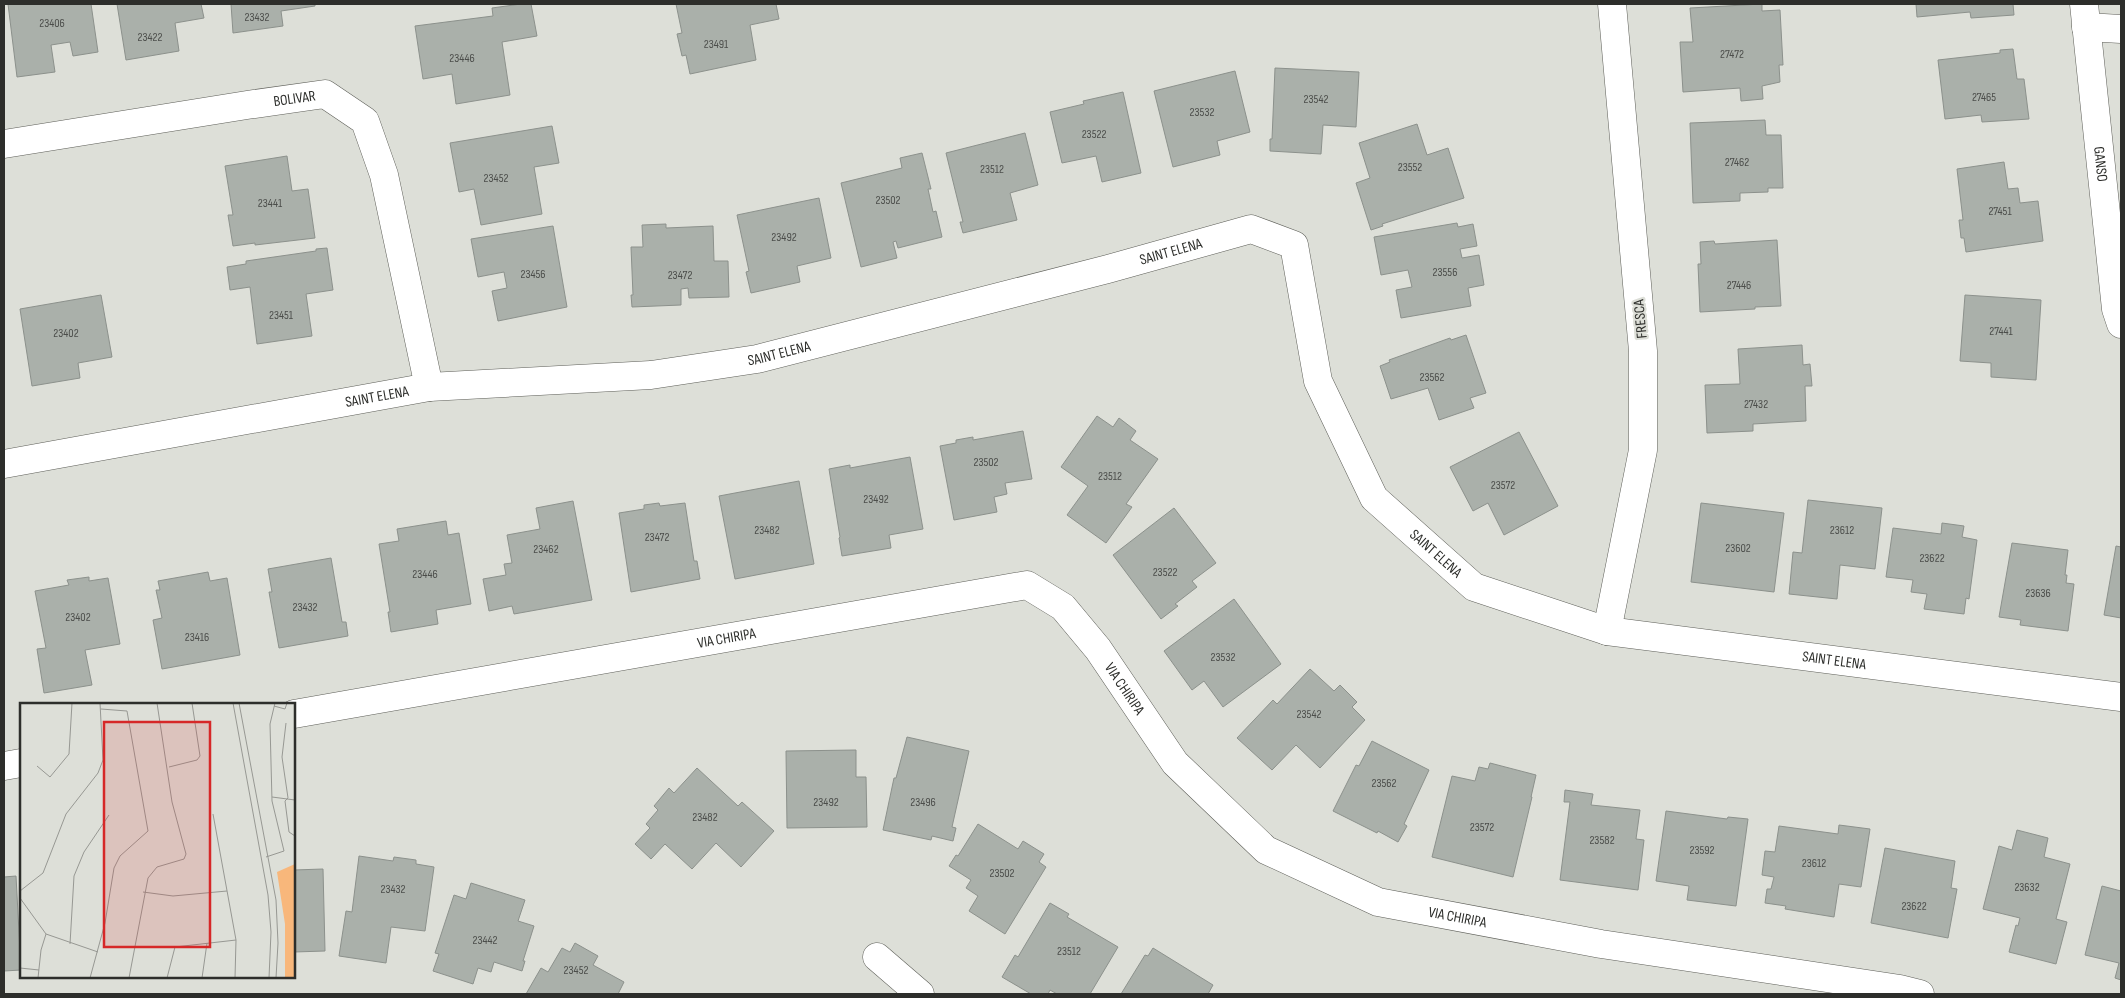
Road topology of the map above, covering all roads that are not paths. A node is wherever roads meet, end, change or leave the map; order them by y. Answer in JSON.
{"nodes":[{"id":1,"x":1612,"y":4,"type":"edge"},
{"id":2,"x":2085,"y":15,"type":"edge"},
{"id":3,"x":2121,"y":29,"type":"edge"},
{"id":4,"x":4,"y":144,"type":"edge"},
{"id":5,"x":2121,"y":324,"type":"edge"},
{"id":6,"x":430,"y":387,"type":"junction"},
{"id":7,"x":4,"y":464,"type":"edge"},
{"id":8,"x":1607,"y":631,"type":"junction"},
{"id":9,"x":2121,"y":696,"type":"edge"},
{"id":10,"x":295,"y":714,"type":"edge"},
{"id":11,"x":20,"y":762,"type":"edge"},
{"id":12,"x":4,"y":766,"type":"edge"},
{"id":13,"x":877,"y":958,"type":"dead end"},
{"id":14,"x":920,"y":994,"type":"edge"},
{"id":15,"x":1920,"y":994,"type":"edge"}],
"edges":[{"from":1,"to":8,"type":"street","name":"FRESCA"},
{"from":2,"to":3,"type":"street"},
{"from":2,"to":5,"type":"street","name":"GANSO"},
{"from":4,"to":6,"type":"street","name":"BOLIVAR"},
{"from":6,"to":7,"type":"street","name":"SAINT ELENA"},
{"from":6,"to":8,"type":"street","name":"SAINT ELENA"},
{"from":8,"to":9,"type":"street","name":"SAINT ELENA"},
{"from":10,"to":15,"type":"street","name":"VIA CHIRIPA"},
{"from":11,"to":12,"type":"street"},
{"from":13,"to":14,"type":"street"}]}
